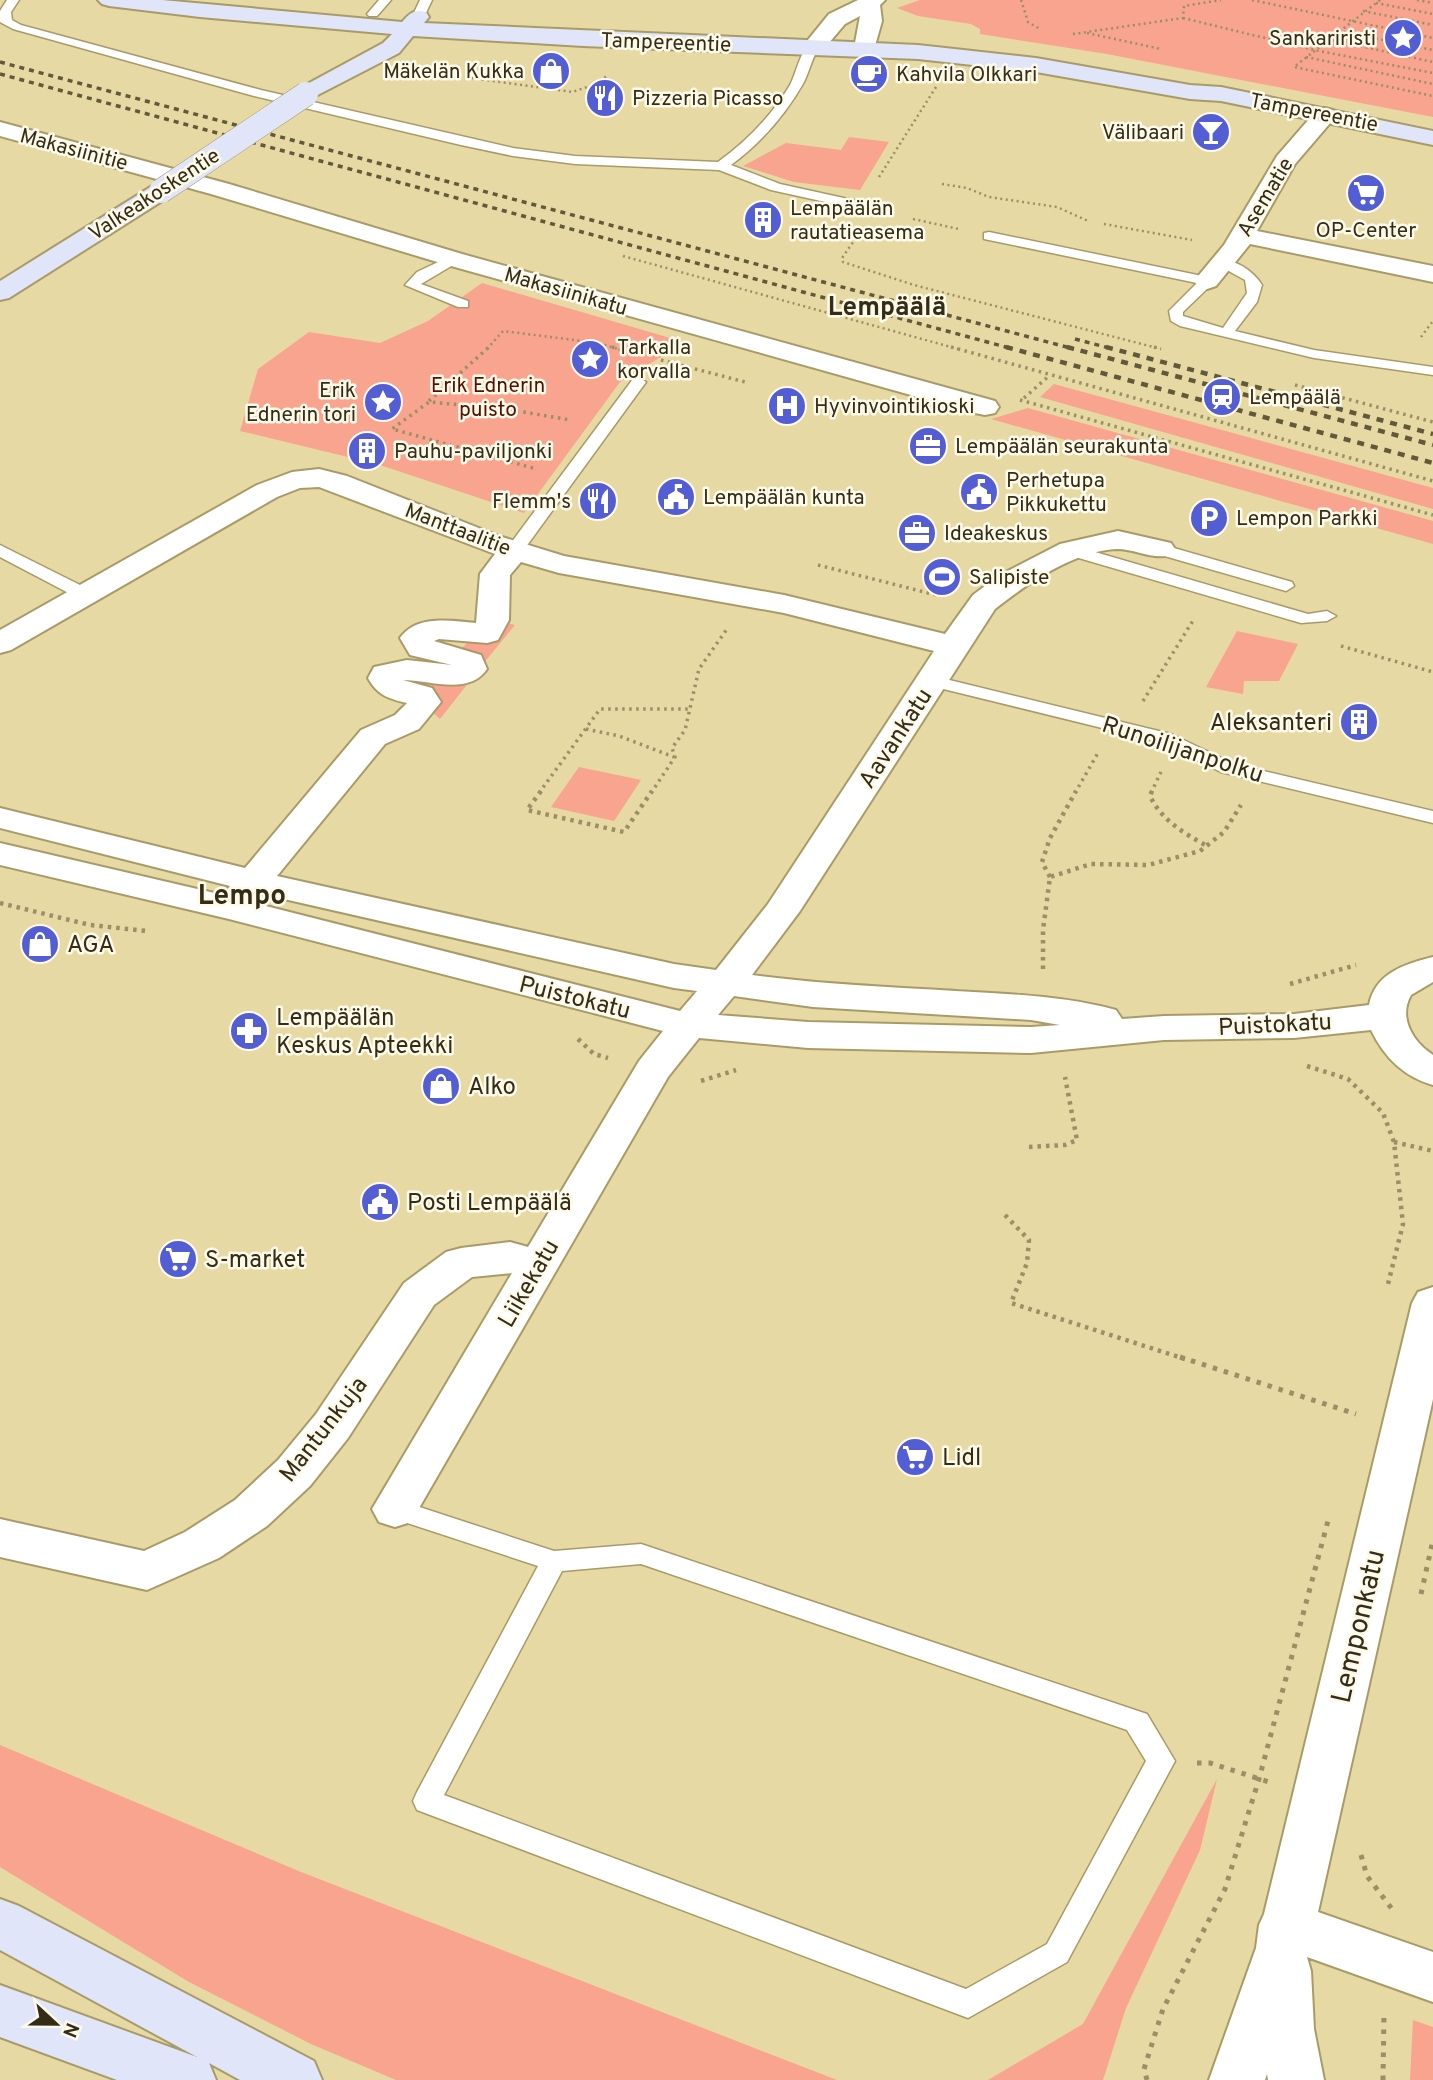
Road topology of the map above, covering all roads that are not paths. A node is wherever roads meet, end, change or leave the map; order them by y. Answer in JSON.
{"nodes":[{"id":1,"x":13,"y":0,"type":"edge"},
{"id":2,"x":109,"y":0,"type":"edge"},
{"id":3,"x":202,"y":0,"type":"edge"},
{"id":4,"x":869,"y":1,"type":"edge"},
{"id":5,"x":374,"y":13,"type":"edge"},
{"id":6,"x":418,"y":15,"type":"edge"},
{"id":7,"x":818,"y":41,"type":"junction"},
{"id":8,"x":867,"y":42,"type":"junction"},
{"id":9,"x":306,"y":94,"type":"junction"},
{"id":10,"x":1325,"y":115,"type":"junction"},
{"id":11,"x":0,"y":129,"type":"edge"},
{"id":12,"x":1433,"y":136,"type":"edge"},
{"id":13,"x":721,"y":166,"type":"junction"},
{"id":14,"x":155,"y":180,"type":"junction"},
{"id":15,"x":880,"y":209,"type":"road end"},
{"id":16,"x":1316,"y":226,"type":"dead end"},
{"id":17,"x":989,"y":236,"type":"road end"},
{"id":18,"x":1232,"y":248,"type":"junction"},
{"id":19,"x":453,"y":259,"type":"junction"},
{"id":20,"x":1433,"y":274,"type":"edge"},
{"id":21,"x":0,"y":292,"type":"edge"},
{"id":22,"x":463,"y":304,"type":"dead end"},
{"id":23,"x":1226,"y":333,"type":"junction"},
{"id":24,"x":1433,"y":371,"type":"edge"},
{"id":25,"x":638,"y":382,"type":"dead end"},
{"id":26,"x":985,"y":407,"type":"dead end"},
{"id":27,"x":1160,"y":549,"type":"joint"},
{"id":28,"x":0,"y":550,"type":"edge"},
{"id":29,"x":1071,"y":550,"type":"junction"},
{"id":30,"x":514,"y":551,"type":"junction"},
{"id":31,"x":1286,"y":586,"type":"dead end"},
{"id":32,"x":84,"y":594,"type":"junction"},
{"id":33,"x":1327,"y":616,"type":"dead end"},
{"id":34,"x":0,"y":643,"type":"edge"},
{"id":35,"x":953,"y":646,"type":"junction"},
{"id":36,"x":933,"y":681,"type":"junction"},
{"id":37,"x":1433,"y":817,"type":"edge"},
{"id":38,"x":0,"y":818,"type":"edge"},
{"id":39,"x":0,"y":854,"type":"edge"},
{"id":40,"x":242,"y":894,"type":"junction"},
{"id":41,"x":1433,"y":969,"type":"edge"},
{"id":42,"x":724,"y":983,"type":"junction"},
{"id":43,"x":1385,"y":1016,"type":"junction"},
{"id":44,"x":687,"y":1025,"type":"junction"},
{"id":45,"x":1164,"y":1028,"type":"junction"},
{"id":46,"x":1433,"y":1072,"type":"edge"},
{"id":47,"x":538,"y":1265,"type":"junction"},
{"id":48,"x":1433,"y":1303,"type":"edge"},
{"id":49,"x":395,"y":1509,"type":"joint"},
{"id":50,"x":0,"y":1538,"type":"edge"},
{"id":51,"x":554,"y":1562,"type":"junction"},
{"id":52,"x":0,"y":1923,"type":"edge"},
{"id":53,"x":1284,"y":1937,"type":"junction"},
{"id":54,"x":1410,"y":1969,"type":"edge"},
{"id":55,"x":0,"y":2011,"type":"edge"},
{"id":56,"x":188,"y":2080,"type":"edge"},
{"id":57,"x":293,"y":2080,"type":"edge"},
{"id":58,"x":1237,"y":2080,"type":"edge"},
{"id":59,"x":1296,"y":2080,"type":"edge"}],
"edges":[{"from":1,"to":13,"type":"lane"},
{"from":2,"to":5,"type":"main road","name":"Tampereentie"},
{"from":3,"to":5,"type":"main road","name":"Tampereentie"},
{"from":4,"to":7,"type":"street"},
{"from":4,"to":8,"type":"street"},
{"from":5,"to":6,"type":"main road","name":"Tampereentie"},
{"from":5,"to":9,"type":"main road","name":"Valkeakoskentie"},
{"from":6,"to":7,"type":"main road","name":"Tampereentie"},
{"from":6,"to":9,"type":"main road","name":"Valkeakoskentie"},
{"from":7,"to":8,"type":"main road","name":"Tampereentie"},
{"from":7,"to":13,"type":"lane"},
{"from":8,"to":10,"type":"main road","name":"Tampereentie"},
{"from":9,"to":14,"type":"main road","name":"Valkeakoskentie","bridge":true},
{"from":10,"to":12,"type":"main road","name":"Tampereentie"},
{"from":10,"to":18,"type":"street","name":"Asematie"},
{"from":11,"to":14,"type":"street","name":"Makasiinitie"},
{"from":13,"to":15,"type":"lane"},
{"from":14,"to":19,"type":"street","name":"Makasiinikatu"},
{"from":14,"to":21,"type":"main road","name":"Valkeakoskentie"},
{"from":16,"to":18,"type":"street"},
{"from":17,"to":18,"type":"lane"},
{"from":18,"to":20,"type":"street"},
{"from":18,"to":23,"type":"lane"},
{"from":18,"to":23,"type":"lane"},
{"from":19,"to":22,"type":"lane"},
{"from":19,"to":26,"type":"street","name":"Makasiinikatu"},
{"from":23,"to":24,"type":"lane"},
{"from":25,"to":30,"type":"lane"},
{"from":27,"to":29,"type":"street","name":"Aavankatu"},
{"from":27,"to":31,"type":"lane"},
{"from":28,"to":32,"type":"lane"},
{"from":29,"to":33,"type":"lane"},
{"from":29,"to":35,"type":"street","name":"Aavankatu"},
{"from":30,"to":32,"type":"street","name":"Manttaalitie"},
{"from":30,"to":35,"type":"street","name":"Manttaalitie"},
{"from":30,"to":40,"type":"street"},
{"from":32,"to":34,"type":"street","name":"Manttaalitie"},
{"from":35,"to":36,"type":"street","name":"Aavankatu"},
{"from":36,"to":37,"type":"lane","name":"Runoilijanpolku"},
{"from":36,"to":42,"type":"street","name":"Aavankatu"},
{"from":38,"to":40,"type":"street","name":"Puistokatu"},
{"from":39,"to":40,"type":"street","name":"Puistokatu"},
{"from":40,"to":42,"type":"street","name":"Puistokatu"},
{"from":40,"to":44,"type":"street","name":"Puistokatu"},
{"from":41,"to":43,"type":"street"},
{"from":42,"to":44,"type":"street","name":"Aavankatu"},
{"from":42,"to":45,"type":"street","name":"Puistokatu"},
{"from":43,"to":45,"type":"street","name":"Puistokatu"},
{"from":43,"to":46,"type":"street"},
{"from":44,"to":45,"type":"street","name":"Puistokatu"},
{"from":44,"to":47,"type":"street","name":"Liikekatu"},
{"from":47,"to":49,"type":"street","name":"Liikekatu"},
{"from":47,"to":50,"type":"street","name":"Mantunkuja"},
{"from":48,"to":53,"type":"street","name":"Lemponkatu"},
{"from":49,"to":51,"type":"lane"},
{"from":51,"to":51,"type":"lane"},
{"from":52,"to":57,"type":"main road"},
{"from":53,"to":54,"type":"street"},
{"from":53,"to":58,"type":"street","name":"Lemponkatu"},
{"from":53,"to":59,"type":"street","name":"Lemponkatu"},
{"from":55,"to":56,"type":"main road"}]}
